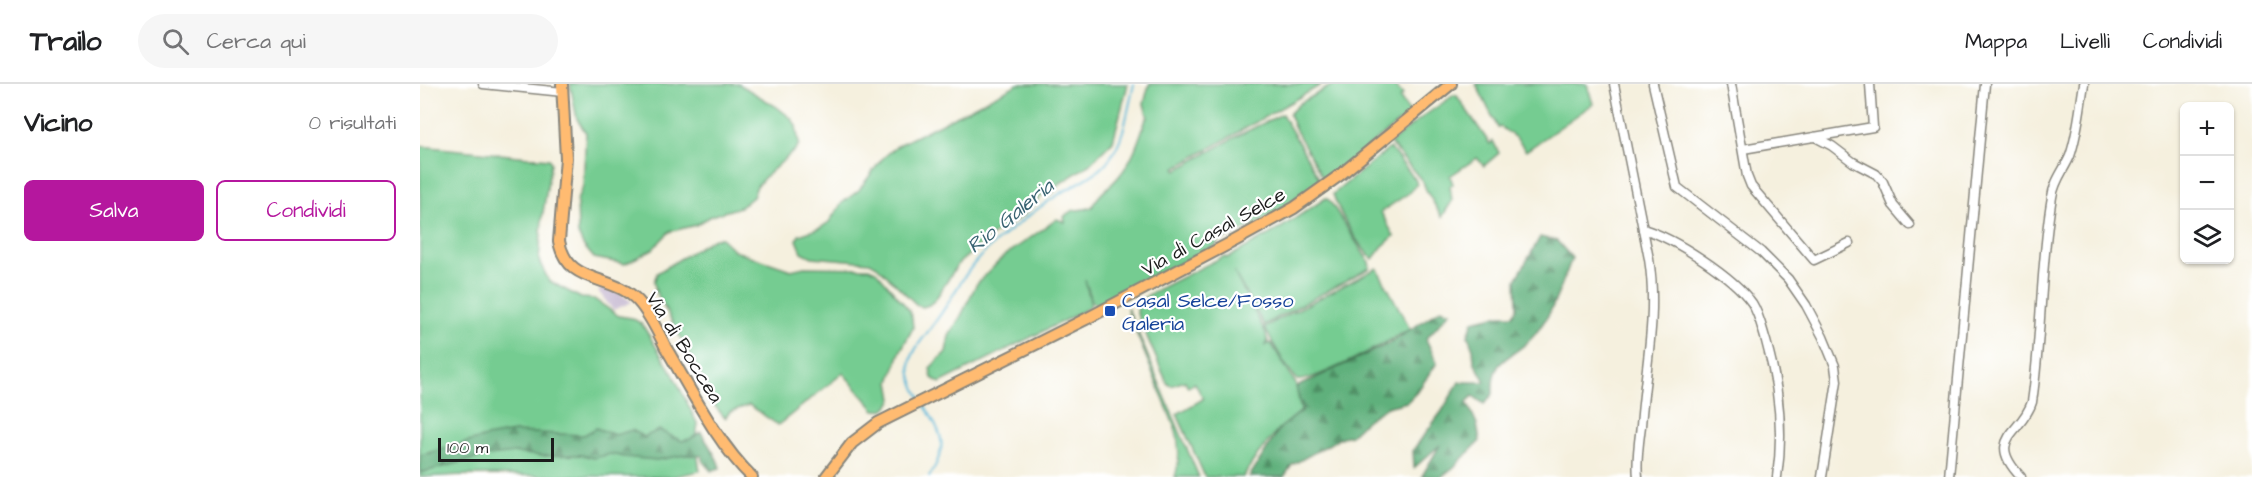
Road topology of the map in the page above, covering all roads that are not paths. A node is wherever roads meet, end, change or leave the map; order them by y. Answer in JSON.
{"nodes":[{"id":1,"x":483,"y":84,"type":"edge"},
{"id":2,"x":1450,"y":84,"type":"edge"},
{"id":3,"x":1614,"y":84,"type":"edge"},
{"id":4,"x":1653,"y":84,"type":"edge"},
{"id":5,"x":1731,"y":84,"type":"edge"},
{"id":6,"x":1870,"y":84,"type":"edge"},
{"id":7,"x":1985,"y":84,"type":"edge"},
{"id":8,"x":2084,"y":84,"type":"edge"},
{"id":9,"x":563,"y":88,"type":"edge"},
{"id":10,"x":1815,"y":137,"type":"junction"},
{"id":11,"x":1743,"y":148,"type":"junction"},
{"id":12,"x":1910,"y":225,"type":"dead end"},
{"id":13,"x":1643,"y":229,"type":"junction"},
{"id":14,"x":1849,"y":243,"type":"dead end"},
{"id":15,"x":752,"y":477,"type":"edge"},
{"id":16,"x":826,"y":477,"type":"edge"},
{"id":17,"x":1638,"y":477,"type":"edge"},
{"id":18,"x":1777,"y":477,"type":"edge"},
{"id":19,"x":1822,"y":477,"type":"edge"},
{"id":20,"x":1949,"y":477,"type":"edge"},
{"id":21,"x":2021,"y":477,"type":"edge"}],
"edges":[{"from":1,"to":9,"type":"street"},
{"from":2,"to":16,"type":"main road","name":"Via di Casal Selce"},
{"from":3,"to":13,"type":"street"},
{"from":4,"to":19,"type":"street"},
{"from":5,"to":11,"type":"street"},
{"from":6,"to":10,"type":"street"},
{"from":7,"to":20,"type":"street"},
{"from":8,"to":21,"type":"street"},
{"from":9,"to":15,"type":"main road","name":"Via di Boccea"},
{"from":10,"to":11,"type":"street"},
{"from":10,"to":12,"type":"street"},
{"from":11,"to":14,"type":"street"},
{"from":13,"to":17,"type":"street"},
{"from":13,"to":18,"type":"street"}]}
